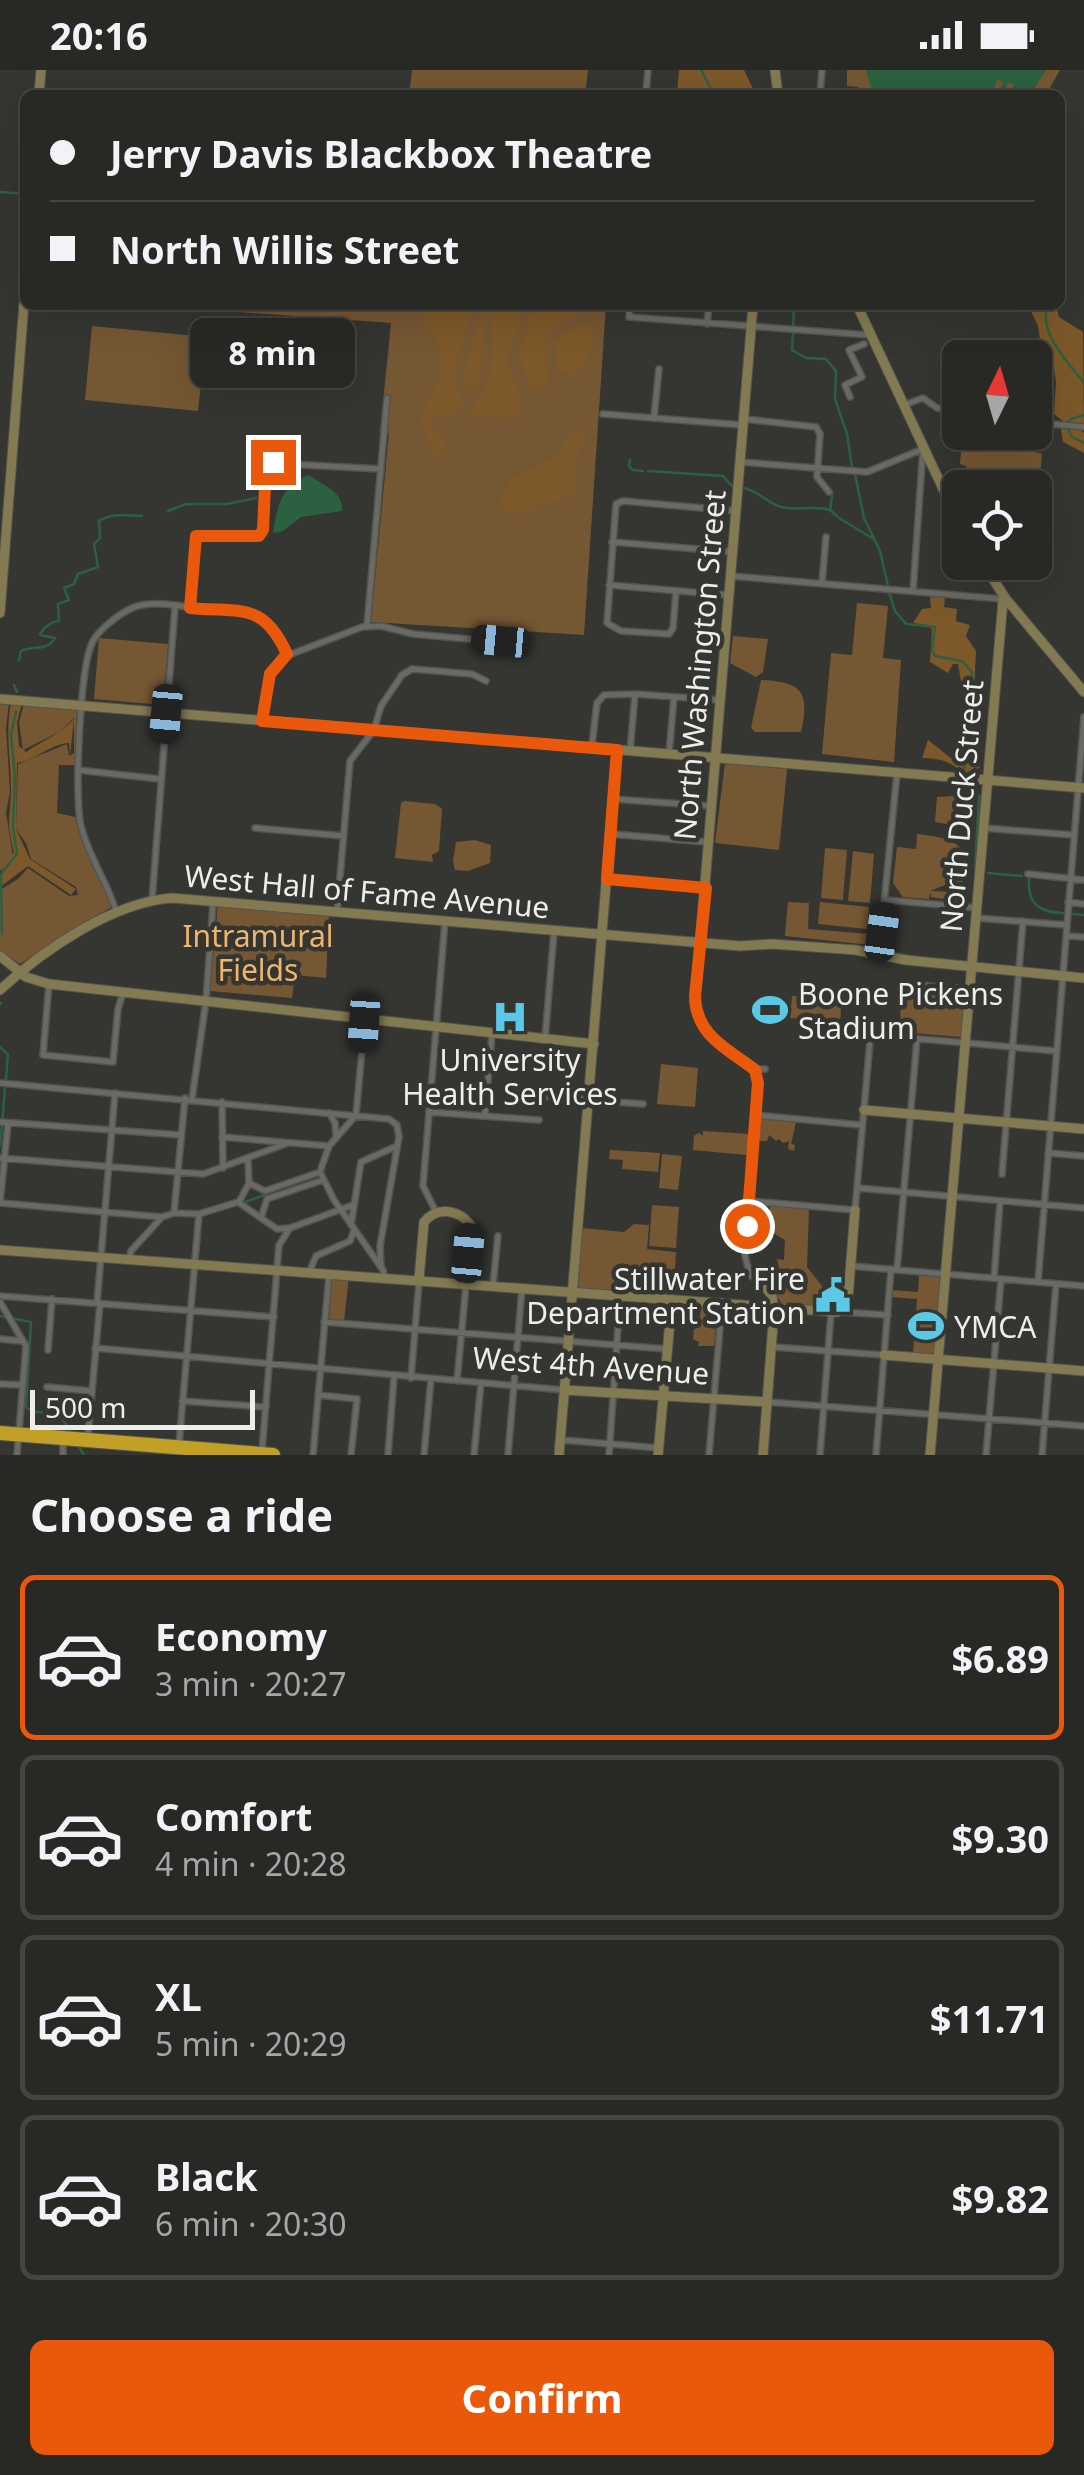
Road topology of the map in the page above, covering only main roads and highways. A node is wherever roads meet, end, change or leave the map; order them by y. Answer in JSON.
{"nodes":[{"id":1,"x":0,"y":1432,"type":"edge"},
{"id":2,"x":157,"y":1450,"type":"edge"},
{"id":3,"x":201,"y":1452,"type":"edge"},
{"id":4,"x":252,"y":1454,"type":"edge"},
{"id":5,"x":272,"y":1455,"type":"edge"}],
"edges":[{"from":1,"to":2,"type":"highway"},
{"from":2,"to":3,"type":"highway"},
{"from":3,"to":4,"type":"highway"},
{"from":4,"to":5,"type":"highway"}]}
